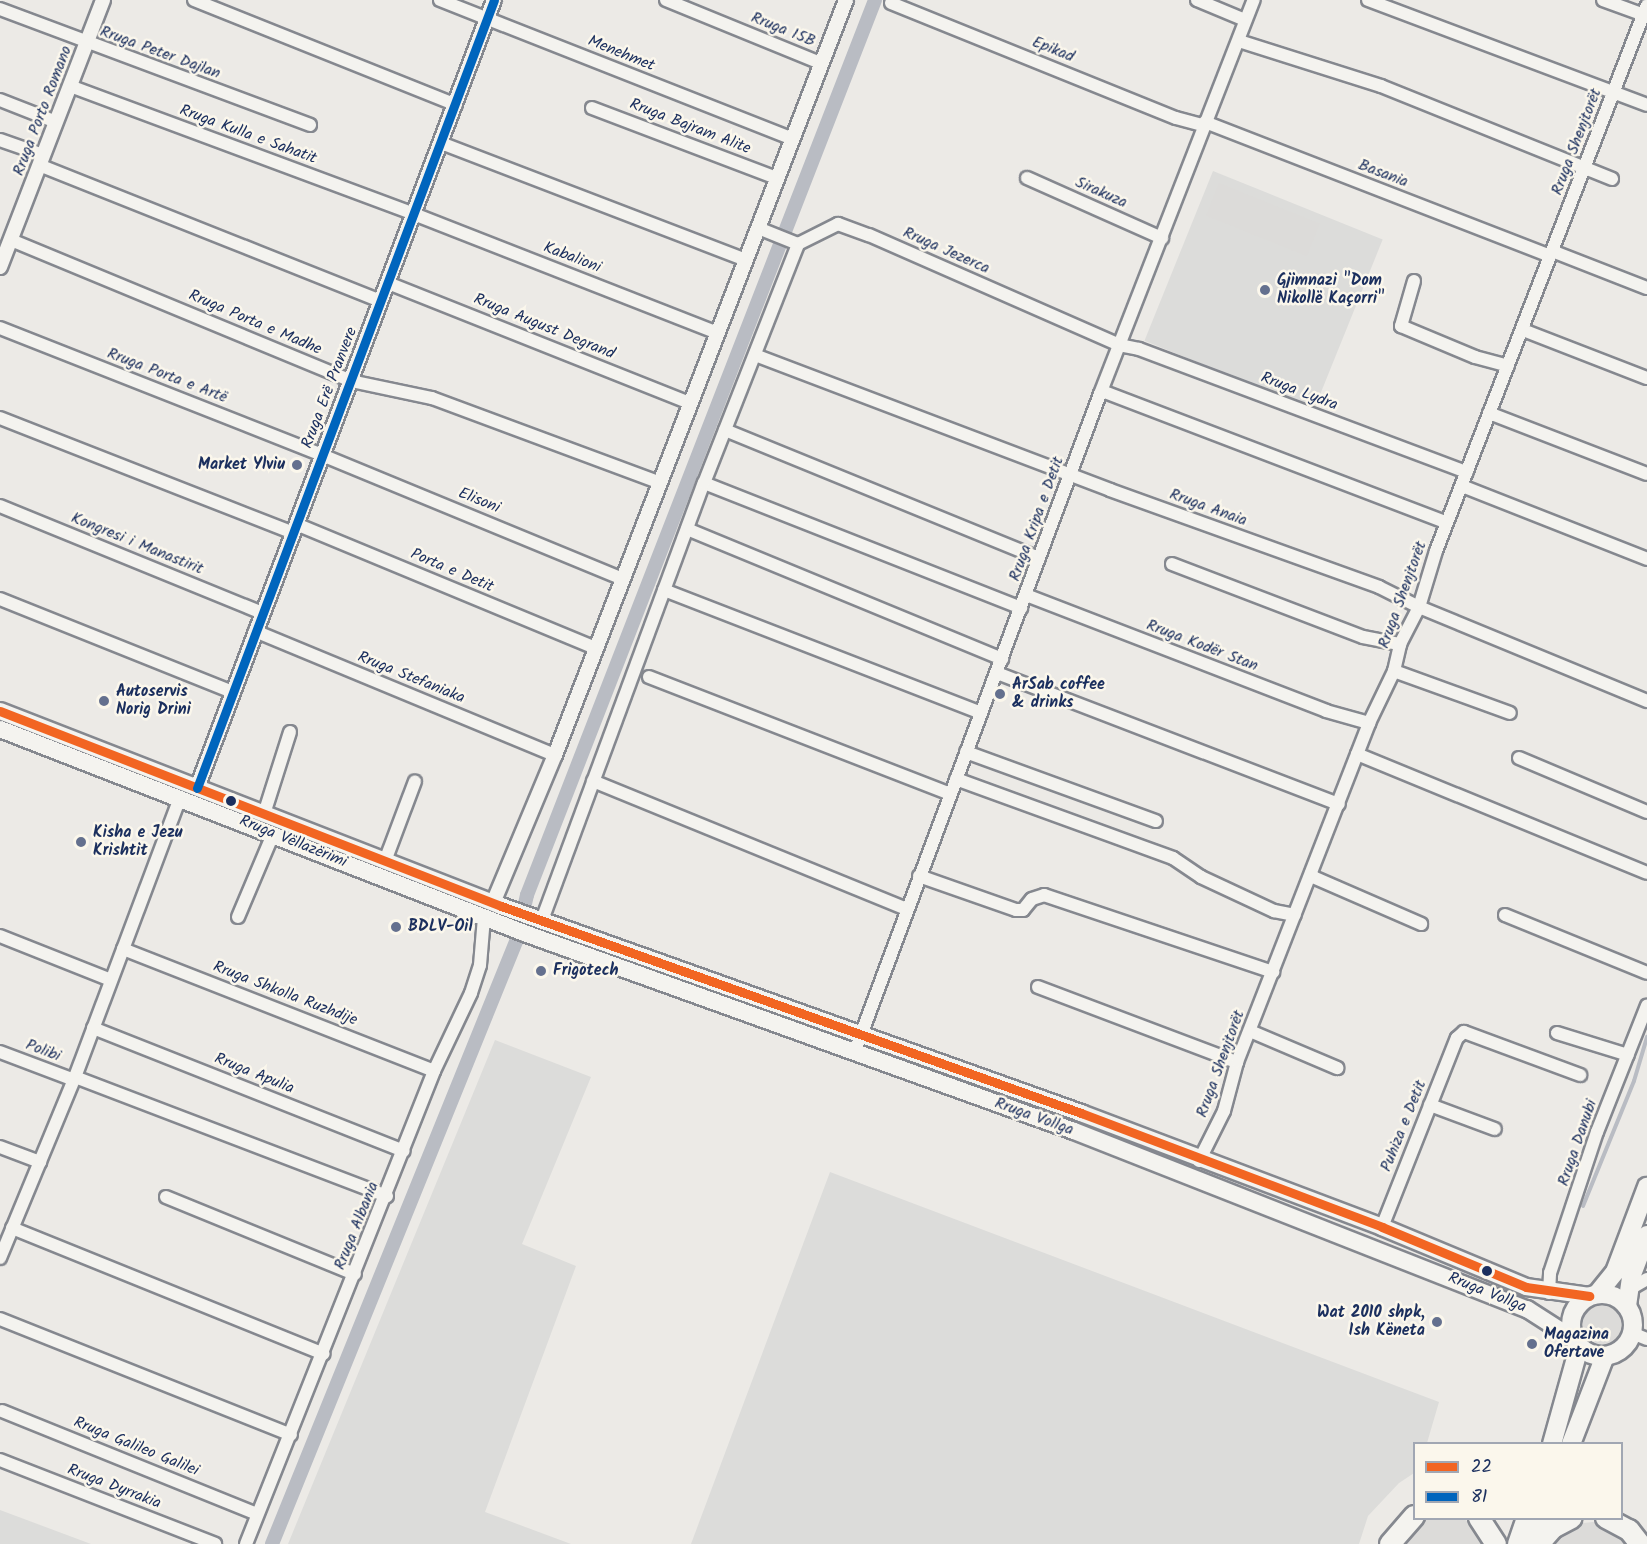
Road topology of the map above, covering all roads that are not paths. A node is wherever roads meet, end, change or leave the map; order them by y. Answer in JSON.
{"nodes":[{"id":1,"x":103,"y":0,"type":"edge"},
{"id":2,"x":194,"y":0,"type":"edge"},
{"id":3,"x":440,"y":0,"type":"edge"},
{"id":4,"x":494,"y":0,"type":"edge"},
{"id":5,"x":666,"y":0,"type":"edge"},
{"id":6,"x":846,"y":0,"type":"edge"},
{"id":7,"x":1197,"y":0,"type":"edge"},
{"id":8,"x":1254,"y":0,"type":"edge"},
{"id":9,"x":1368,"y":0,"type":"edge"},
{"id":10,"x":1603,"y":0,"type":"edge"},
{"id":11,"x":891,"y":3,"type":"dead end"},
{"id":12,"x":0,"y":9,"type":"edge"},
{"id":13,"x":1646,"y":12,"type":"edge"},
{"id":14,"x":487,"y":18,"type":"junction"},
{"id":15,"x":1245,"y":20,"type":"junction"},
{"id":16,"x":1239,"y":41,"type":"junction"},
{"id":17,"x":86,"y":44,"type":"junction"},
{"id":18,"x":820,"y":63,"type":"junction"},
{"id":19,"x":70,"y":87,"type":"junction"},
{"id":20,"x":1614,"y":91,"type":"junction"},
{"id":21,"x":0,"y":100,"type":"edge"},
{"id":22,"x":456,"y":105,"type":"junction"},
{"id":23,"x":1647,"y":105,"type":"edge"},
{"id":24,"x":592,"y":108,"type":"dead end"},
{"id":25,"x":56,"y":122,"type":"junction"},
{"id":26,"x":1204,"y":123,"type":"junction"},
{"id":27,"x":310,"y":125,"type":"dead end"},
{"id":28,"x":791,"y":138,"type":"junction"},
{"id":29,"x":0,"y":140,"type":"edge"},
{"id":30,"x":441,"y":143,"type":"junction"},
{"id":31,"x":41,"y":160,"type":"junction"},
{"id":32,"x":1584,"y":168,"type":"junction"},
{"id":33,"x":776,"y":178,"type":"junction"},
{"id":34,"x":1027,"y":178,"type":"dead end"},
{"id":35,"x":1612,"y":179,"type":"dead end"},
{"id":36,"x":414,"y":214,"type":"junction"},
{"id":37,"x":758,"y":228,"type":"junction"},
{"id":38,"x":8,"y":236,"type":"edge"},
{"id":39,"x":1162,"y":238,"type":"junction"},
{"id":40,"x":795,"y":243,"type":"junction"},
{"id":41,"x":1551,"y":254,"type":"junction"},
{"id":42,"x":746,"y":260,"type":"junction"},
{"id":43,"x":0,"y":267,"type":"edge"},
{"id":44,"x":1414,"y":281,"type":"dead end"},
{"id":45,"x":388,"y":283,"type":"junction"},
{"id":46,"x":1647,"y":288,"type":"edge"},
{"id":47,"x":381,"y":301,"type":"junction"},
{"id":48,"x":0,"y":328,"type":"edge"},
{"id":49,"x":1523,"y":330,"type":"junction"},
{"id":50,"x":718,"y":333,"type":"junction"},
{"id":51,"x":1119,"y":345,"type":"junction"},
{"id":52,"x":755,"y":355,"type":"junction"},
{"id":53,"x":1508,"y":366,"type":"junction"},
{"id":54,"x":1647,"y":378,"type":"edge"},
{"id":55,"x":351,"y":381,"type":"junction"},
{"id":56,"x":1102,"y":391,"type":"junction"},
{"id":57,"x":689,"y":403,"type":"junction"},
{"id":58,"x":1490,"y":413,"type":"junction"},
{"id":59,"x":0,"y":418,"type":"edge"},
{"id":60,"x":725,"y":430,"type":"junction"},
{"id":61,"x":322,"y":454,"type":"junction"},
{"id":62,"x":1467,"y":472,"type":"junction"},
{"id":63,"x":1647,"y":474,"type":"edge"},
{"id":64,"x":1071,"y":475,"type":"junction"},
{"id":65,"x":660,"y":483,"type":"junction"},
{"id":66,"x":704,"y":483,"type":"junction"},
{"id":67,"x":1462,"y":486,"type":"junction"},
{"id":68,"x":0,"y":506,"type":"edge"},
{"id":69,"x":1447,"y":524,"type":"junction"},
{"id":70,"x":295,"y":528,"type":"junction"},
{"id":71,"x":687,"y":529,"type":"junction"},
{"id":72,"x":1039,"y":558,"type":"junction"},
{"id":73,"x":1647,"y":559,"type":"edge"},
{"id":74,"x":1172,"y":564,"type":"dead end"},
{"id":75,"x":623,"y":579,"type":"junction"},
{"id":76,"x":664,"y":590,"type":"junction"},
{"id":77,"x":1026,"y":595,"type":"junction"},
{"id":78,"x":0,"y":598,"type":"edge"},
{"id":79,"x":1419,"y":607,"type":"junction"},
{"id":80,"x":1021,"y":608,"type":"junction"},
{"id":81,"x":262,"y":613,"type":"junction"},
{"id":82,"x":255,"y":631,"type":"junction"},
{"id":83,"x":1400,"y":644,"type":"junction"},
{"id":84,"x":596,"y":648,"type":"junction"},
{"id":85,"x":1002,"y":659,"type":"junction"},
{"id":86,"x":1394,"y":671,"type":"junction"},
{"id":87,"x":997,"y":673,"type":"junction"},
{"id":88,"x":649,"y":677,"type":"dead end"},
{"id":89,"x":232,"y":692,"type":"junction"},
{"id":90,"x":1647,"y":700,"type":"edge"},
{"id":91,"x":0,"y":711,"type":"edge"},
{"id":92,"x":981,"y":712,"type":"junction"},
{"id":93,"x":1510,"y":713,"type":"dead end"},
{"id":94,"x":1369,"y":723,"type":"junction"},
{"id":95,"x":0,"y":729,"type":"edge"},
{"id":96,"x":290,"y":732,"type":"dead end"},
{"id":97,"x":966,"y":752,"type":"junction"},
{"id":98,"x":1357,"y":754,"type":"junction"},
{"id":99,"x":555,"y":755,"type":"junction"},
{"id":100,"x":1519,"y":758,"type":"dead end"},
{"id":101,"x":956,"y":779,"type":"junction"},
{"id":102,"x":415,"y":781,"type":"dead end"},
{"id":103,"x":593,"y":781,"type":"junction"},
{"id":104,"x":197,"y":788,"type":"junction"},
{"id":105,"x":950,"y":794,"type":"junction"},
{"id":106,"x":180,"y":797,"type":"junction"},
{"id":107,"x":1339,"y":804,"type":"junction"},
{"id":108,"x":1647,"y":812,"type":"edge"},
{"id":109,"x":264,"y":814,"type":"junction"},
{"id":110,"x":1156,"y":821,"type":"dead end"},
{"id":111,"x":273,"y":834,"type":"junction"},
{"id":112,"x":385,"y":861,"type":"junction"},
{"id":113,"x":1311,"y":873,"type":"junction"},
{"id":114,"x":1647,"y":873,"type":"edge"},
{"id":115,"x":920,"y":876,"type":"junction"},
{"id":116,"x":907,"y":909,"type":"junction"},
{"id":117,"x":493,"y":911,"type":"junction"},
{"id":118,"x":1294,"y":915,"type":"junction"},
{"id":119,"x":1505,"y":915,"type":"dead end"},
{"id":120,"x":238,"y":917,"type":"dead end"},
{"id":121,"x":539,"y":919,"type":"junction"},
{"id":122,"x":1421,"y":924,"type":"dead end"},
{"id":123,"x":0,"y":936,"type":"edge"},
{"id":124,"x":123,"y":949,"type":"junction"},
{"id":125,"x":1273,"y":972,"type":"junction"},
{"id":126,"x":1647,"y":973,"type":"edge"},
{"id":127,"x":111,"y":980,"type":"junction"},
{"id":128,"x":1038,"y":987,"type":"dead end"},
{"id":129,"x":1647,"y":1006,"type":"edge"},
{"id":130,"x":93,"y":1028,"type":"junction"},
{"id":131,"x":1250,"y":1031,"type":"junction"},
{"id":132,"x":1557,"y":1033,"type":"dead end"},
{"id":133,"x":860,"y":1035,"type":"junction"},
{"id":134,"x":855,"y":1051,"type":"junction"},
{"id":135,"x":0,"y":1052,"type":"edge"},
{"id":136,"x":1628,"y":1055,"type":"junction"},
{"id":137,"x":1237,"y":1062,"type":"junction"},
{"id":138,"x":1337,"y":1068,"type":"dead end"},
{"id":139,"x":434,"y":1071,"type":"junction"},
{"id":140,"x":1580,"y":1075,"type":"dead end"},
{"id":141,"x":74,"y":1079,"type":"junction"},
{"id":142,"x":1430,"y":1105,"type":"junction"},
{"id":143,"x":1495,"y":1129,"type":"dead end"},
{"id":144,"x":0,"y":1147,"type":"edge"},
{"id":145,"x":404,"y":1151,"type":"junction"},
{"id":146,"x":1199,"y":1161,"type":"junction"},
{"id":147,"x":40,"y":1162,"type":"junction"},
{"id":148,"x":1647,"y":1187,"type":"edge"},
{"id":149,"x":387,"y":1196,"type":"junction"},
{"id":150,"x":166,"y":1197,"type":"dead end"},
{"id":151,"x":1382,"y":1227,"type":"junction"},
{"id":152,"x":12,"y":1228,"type":"junction"},
{"id":153,"x":1647,"y":1235,"type":"edge"},
{"id":154,"x":0,"y":1258,"type":"edge"},
{"id":155,"x":355,"y":1274,"type":"junction"},
{"id":156,"x":1647,"y":1279,"type":"edge"},
{"id":157,"x":1549,"y":1293,"type":"junction"},
{"id":158,"x":1594,"y":1295,"type":"junction"},
{"id":159,"x":1628,"y":1298,"type":"junction"},
{"id":160,"x":0,"y":1319,"type":"edge"},
{"id":161,"x":1640,"y":1336,"type":"edge"},
{"id":162,"x":1576,"y":1343,"type":"junction"},
{"id":163,"x":324,"y":1354,"type":"junction"},
{"id":164,"x":1605,"y":1356,"type":"junction"},
{"id":165,"x":2,"y":1411,"type":"edge"},
{"id":166,"x":291,"y":1435,"type":"junction"},
{"id":167,"x":1574,"y":1439,"type":"edge"},
{"id":168,"x":1552,"y":1442,"type":"edge"},
{"id":169,"x":0,"y":1460,"type":"edge"},
{"id":170,"x":257,"y":1514,"type":"junction"},
{"id":171,"x":1413,"y":1517,"type":"edge"},
{"id":172,"x":1480,"y":1520,"type":"edge"},
{"id":173,"x":1525,"y":1520,"type":"edge"},
{"id":174,"x":1542,"y":1520,"type":"edge"},
{"id":175,"x":1568,"y":1520,"type":"edge"},
{"id":176,"x":1611,"y":1520,"type":"edge"},
{"id":177,"x":215,"y":1544,"type":"edge"},
{"id":178,"x":246,"y":1544,"type":"edge"},
{"id":179,"x":1390,"y":1544,"type":"edge"},
{"id":180,"x":1496,"y":1544,"type":"edge"},
{"id":181,"x":1517,"y":1544,"type":"edge"},
{"id":182,"x":1533,"y":1544,"type":"edge"},
{"id":183,"x":1539,"y":1544,"type":"edge"},
{"id":184,"x":1640,"y":1544,"type":"edge"}],
"edges":[{"from":1,"to":17,"type":"street","name":"Rruga Porto Romano"},
{"from":2,"to":22,"type":"street"},
{"from":3,"to":14,"type":"street","name":"Menehmet"},
{"from":4,"to":14,"type":"street","name":"Rruga Erë Pranvere"},
{"from":5,"to":18,"type":"street","name":"Rruga 15B"},
{"from":6,"to":18,"type":"street"},
{"from":7,"to":15,"type":"street"},
{"from":8,"to":15,"type":"street","name":"Rruga Kripa e Detit"},
{"from":9,"to":20,"type":"street"},
{"from":10,"to":13,"type":"street"},
{"from":11,"to":26,"type":"street","name":"Epikad"},
{"from":12,"to":17,"type":"street","name":"Rruga Peter Dajlan"},
{"from":13,"to":20,"type":"street","name":"Rruga Shenjtorët"},
{"from":14,"to":22,"type":"street","name":"Rruga Erë Pranvere"},
{"from":14,"to":28,"type":"street","name":"Menehmet"},
{"from":15,"to":16,"type":"street","name":"Rruga Kripa e Detit"},
{"from":16,"to":26,"type":"street","name":"Rruga Kripa e Detit"},
{"from":16,"to":32,"type":"street"},
{"from":17,"to":19,"type":"street","name":"Rruga Porto Romano"},
{"from":17,"to":27,"type":"street","name":"Rruga Peter Dajlan"},
{"from":18,"to":28,"type":"street"},
{"from":19,"to":25,"type":"street","name":"Rruga Porto Romano"},
{"from":19,"to":36,"type":"street","name":"Rruga Kulla e Sahatit"},
{"from":20,"to":23,"type":"street"},
{"from":20,"to":32,"type":"street","name":"Rruga Shenjtorët"},
{"from":21,"to":25,"type":"street"},
{"from":22,"to":30,"type":"street","name":"Rruga Erë Pranvere"},
{"from":24,"to":33,"type":"street","name":"Rruga Bajram Alite"},
{"from":25,"to":31,"type":"street","name":"Rruga Porto Romano"},
{"from":26,"to":39,"type":"street","name":"Rruga Kripa e Detit"},
{"from":26,"to":41,"type":"street","name":"Basania"},
{"from":28,"to":33,"type":"street"},
{"from":29,"to":31,"type":"street"},
{"from":30,"to":36,"type":"street","name":"Rruga Erë Pranvere"},
{"from":30,"to":42,"type":"street"},
{"from":31,"to":38,"type":"street","name":"Rruga Porto Romano"},
{"from":31,"to":47,"type":"street"},
{"from":32,"to":35,"type":"street"},
{"from":32,"to":41,"type":"street","name":"Rruga Shenjtorët"},
{"from":33,"to":37,"type":"street"},
{"from":34,"to":39,"type":"street","name":"Sirakuza"},
{"from":36,"to":45,"type":"street","name":"Rruga Erë Pranvere"},
{"from":36,"to":50,"type":"street","name":"Kabalioni"},
{"from":37,"to":40,"type":"street"},
{"from":37,"to":42,"type":"street"},
{"from":38,"to":43,"type":"street","name":"Rruga Porto Romano"},
{"from":38,"to":55,"type":"street","name":"Rruga Porta e Madhe"},
{"from":39,"to":51,"type":"street","name":"Rruga Kripa e Detit"},
{"from":40,"to":51,"type":"street","name":"Rruga Jezerca"},
{"from":40,"to":52,"type":"street"},
{"from":41,"to":46,"type":"street","name":"Basania"},
{"from":41,"to":49,"type":"street","name":"Rruga Shenjtorët"},
{"from":42,"to":50,"type":"street"},
{"from":44,"to":53,"type":"street"},
{"from":45,"to":47,"type":"street","name":"Rruga Erë Pranvere"},
{"from":45,"to":57,"type":"street","name":"Rruga August Degrand"},
{"from":47,"to":55,"type":"street","name":"Rruga Erë Pranvere"},
{"from":48,"to":61,"type":"street","name":"Rruga Porta e Artë"},
{"from":49,"to":53,"type":"street","name":"Rruga Shenjtorët"},
{"from":49,"to":54,"type":"street"},
{"from":50,"to":57,"type":"street"},
{"from":51,"to":56,"type":"street","name":"Rruga Kripa e Detit"},
{"from":51,"to":62,"type":"street","name":"Rruga Lydra"},
{"from":52,"to":60,"type":"street"},
{"from":52,"to":64,"type":"street","name":"Rruga Anaia"},
{"from":53,"to":58,"type":"street","name":"Rruga Shenjtorët"},
{"from":55,"to":61,"type":"street","name":"Rruga Erë Pranvere"},
{"from":55,"to":65,"type":"street","name":"Rruga Porta e Madhe"},
{"from":56,"to":64,"type":"street","name":"Rruga Kripa e Detit"},
{"from":56,"to":69,"type":"street"},
{"from":57,"to":65,"type":"street"},
{"from":58,"to":62,"type":"street","name":"Rruga Shenjtorët"},
{"from":58,"to":63,"type":"street"},
{"from":59,"to":70,"type":"street"},
{"from":60,"to":66,"type":"street"},
{"from":60,"to":72,"type":"street"},
{"from":61,"to":70,"type":"street","name":"Rruga Erë Pranvere"},
{"from":61,"to":75,"type":"street","name":"Elisoni"},
{"from":62,"to":67,"type":"street","name":"Rruga Shenjtorët"},
{"from":64,"to":72,"type":"street","name":"Rruga Kripa e Detit"},
{"from":64,"to":79,"type":"street","name":"Rruga Anaia"},
{"from":65,"to":75,"type":"street"},
{"from":66,"to":71,"type":"street"},
{"from":66,"to":80,"type":"street"},
{"from":67,"to":69,"type":"street","name":"Rruga Shenjtorët"},
{"from":67,"to":73,"type":"street"},
{"from":68,"to":81,"type":"street","name":"Kongresi i Manastirit"},
{"from":69,"to":79,"type":"street","name":"Rruga Shenjtorët"},
{"from":70,"to":81,"type":"street","name":"Rruga Erë Pranvere"},
{"from":70,"to":84,"type":"street","name":"Porta e Detit"},
{"from":71,"to":76,"type":"street"},
{"from":71,"to":85,"type":"street"},
{"from":72,"to":77,"type":"street","name":"Rruga Kripa e Detit"},
{"from":74,"to":83,"type":"street"},
{"from":75,"to":84,"type":"street"},
{"from":76,"to":92,"type":"street"},
{"from":76,"to":103,"type":"street"},
{"from":77,"to":80,"type":"street","name":"Rruga Kripa e Detit"},
{"from":77,"to":94,"type":"street","name":"Rruga Kodër Stan"},
{"from":78,"to":89,"type":"street"},
{"from":79,"to":83,"type":"street","name":"Rruga Shenjtorët"},
{"from":79,"to":90,"type":"street","name":"Rruga Anaia"},
{"from":80,"to":85,"type":"street","name":"Rruga Kripa e Detit"},
{"from":81,"to":82,"type":"street","name":"Rruga Erë Pranvere"},
{"from":82,"to":89,"type":"street","name":"Rruga Erë Pranvere"},
{"from":82,"to":99,"type":"street","name":"Rruga Stefaniaka"},
{"from":83,"to":86,"type":"street","name":"Rruga Shenjtorët"},
{"from":84,"to":99,"type":"street"},
{"from":85,"to":87,"type":"street","name":"Rruga Kripa e Detit"},
{"from":86,"to":93,"type":"street"},
{"from":86,"to":94,"type":"street","name":"Rruga Shenjtorët"},
{"from":87,"to":92,"type":"street","name":"Rruga Kripa e Detit"},
{"from":87,"to":107,"type":"street"},
{"from":88,"to":105,"type":"street"},
{"from":89,"to":104,"type":"street","name":"Rruga Erë Pranvere"},
{"from":91,"to":104,"type":"main road","name":"Rruga Vëllazërimi"},
{"from":92,"to":97,"type":"street","name":"Rruga Kripa e Detit"},
{"from":94,"to":98,"type":"street","name":"Rruga Shenjtorët"},
{"from":95,"to":106,"type":"main road","name":"Rruga Vëllazërimi"},
{"from":96,"to":109,"type":"street"},
{"from":97,"to":101,"type":"street","name":"Rruga Kripa e Detit"},
{"from":97,"to":110,"type":"street"},
{"from":98,"to":107,"type":"street","name":"Rruga Shenjtorët"},
{"from":98,"to":114,"type":"street"},
{"from":99,"to":117,"type":"street"},
{"from":100,"to":108,"type":"street"},
{"from":101,"to":105,"type":"street","name":"Rruga Kripa e Detit"},
{"from":101,"to":118,"type":"street"},
{"from":102,"to":112,"type":"street"},
{"from":103,"to":116,"type":"street"},
{"from":103,"to":121,"type":"street"},
{"from":104,"to":109,"type":"main road","name":"Rruga Vëllazërimi"},
{"from":105,"to":115,"type":"street","name":"Rruga Kripa e Detit"},
{"from":106,"to":111,"type":"main road","name":"Rruga Vëllazërimi"},
{"from":106,"to":124,"type":"street"},
{"from":107,"to":113,"type":"street","name":"Rruga Shenjtorët"},
{"from":109,"to":112,"type":"main road","name":"Rruga Vëllazërimi"},
{"from":111,"to":117,"type":"main road","name":"Rruga Vëllazërimi"},
{"from":111,"to":120,"type":"street"},
{"from":112,"to":117,"type":"main road","name":"Rruga Vëllazërimi"},
{"from":113,"to":118,"type":"street","name":"Rruga Shenjtorët"},
{"from":113,"to":122,"type":"street"},
{"from":115,"to":116,"type":"street","name":"Rruga Kripa e Detit"},
{"from":115,"to":125,"type":"street"},
{"from":116,"to":133,"type":"street","name":"Rruga Kripa e Detit"},
{"from":117,"to":121,"type":"main road","name":"Rruga Vollga"},
{"from":117,"to":134,"type":"main road","name":"Rruga Vollga"},
{"from":117,"to":139,"type":"street","name":"Rruga Albania"},
{"from":118,"to":125,"type":"street","name":"Rruga Shenjtorët"},
{"from":119,"to":126,"type":"street"},
{"from":121,"to":133,"type":"main road","name":"Rruga Vollga"},
{"from":123,"to":127,"type":"street"},
{"from":124,"to":127,"type":"street"},
{"from":124,"to":139,"type":"street","name":"Rruga Shkolla Ruzhdije"},
{"from":125,"to":131,"type":"street","name":"Rruga Shenjtorët"},
{"from":127,"to":130,"type":"street"},
{"from":128,"to":137,"type":"street"},
{"from":129,"to":136,"type":"street","name":"Rruga Danubi"},
{"from":130,"to":141,"type":"street"},
{"from":130,"to":145,"type":"street","name":"Rruga Apulia"},
{"from":131,"to":137,"type":"street","name":"Rruga Shenjtorët"},
{"from":131,"to":138,"type":"street"},
{"from":132,"to":136,"type":"street"},
{"from":133,"to":134,"type":"street","name":"Rruga Kripa e Detit"},
{"from":133,"to":146,"type":"main road","name":"Rruga Vollga"},
{"from":134,"to":162,"type":"main road","name":"Rruga Vollga"},
{"from":135,"to":141,"type":"street","name":"Polibi"},
{"from":136,"to":157,"type":"street","name":"Rruga Danubi"},
{"from":137,"to":146,"type":"street","name":"Rruga Shenjtorët"},
{"from":139,"to":145,"type":"street","name":"Rruga Albania"},
{"from":140,"to":142,"type":"street","name":"Puhiza e Detit"},
{"from":141,"to":147,"type":"street"},
{"from":141,"to":149,"type":"street","name":"Polibi"},
{"from":142,"to":143,"type":"street"},
{"from":142,"to":151,"type":"street","name":"Puhiza e Detit"},
{"from":144,"to":147,"type":"street"},
{"from":145,"to":149,"type":"street","name":"Rruga Albania"},
{"from":146,"to":151,"type":"main road","name":"Rruga Vollga"},
{"from":147,"to":152,"type":"street"},
{"from":148,"to":158,"type":"main road"},
{"from":149,"to":155,"type":"street","name":"Rruga Albania"},
{"from":150,"to":155,"type":"street"},
{"from":151,"to":157,"type":"main road","name":"Rruga Vollga"},
{"from":152,"to":154,"type":"street"},
{"from":152,"to":163,"type":"street"},
{"from":153,"to":159,"type":"main road"},
{"from":155,"to":163,"type":"street","name":"Rruga Albania"},
{"from":156,"to":159,"type":"street"},
{"from":157,"to":158,"type":"main road","name":"Rruga Vollga"},
{"from":158,"to":159,"type":"main road"},
{"from":158,"to":162,"type":"main road"},
{"from":159,"to":161,"type":"main road"},
{"from":160,"to":166,"type":"street"},
{"from":161,"to":164,"type":"main road"},
{"from":162,"to":164,"type":"main road"},
{"from":162,"to":168,"type":"main road"},
{"from":163,"to":166,"type":"street","name":"Rruga Albania"},
{"from":164,"to":167,"type":"main road"},
{"from":165,"to":170,"type":"street","name":"Rruga Galileo Galilei"},
{"from":166,"to":170,"type":"street","name":"Rruga Albania"},
{"from":169,"to":177,"type":"street","name":"Rruga Dyrrakia"},
{"from":170,"to":178,"type":"street","name":"Rruga Albania"},
{"from":171,"to":179,"type":"highway"},
{"from":172,"to":180,"type":"highway"},
{"from":173,"to":181,"type":"main road"},
{"from":174,"to":182,"type":"main road"},
{"from":175,"to":183,"type":"highway"},
{"from":176,"to":184,"type":"highway"}]}
